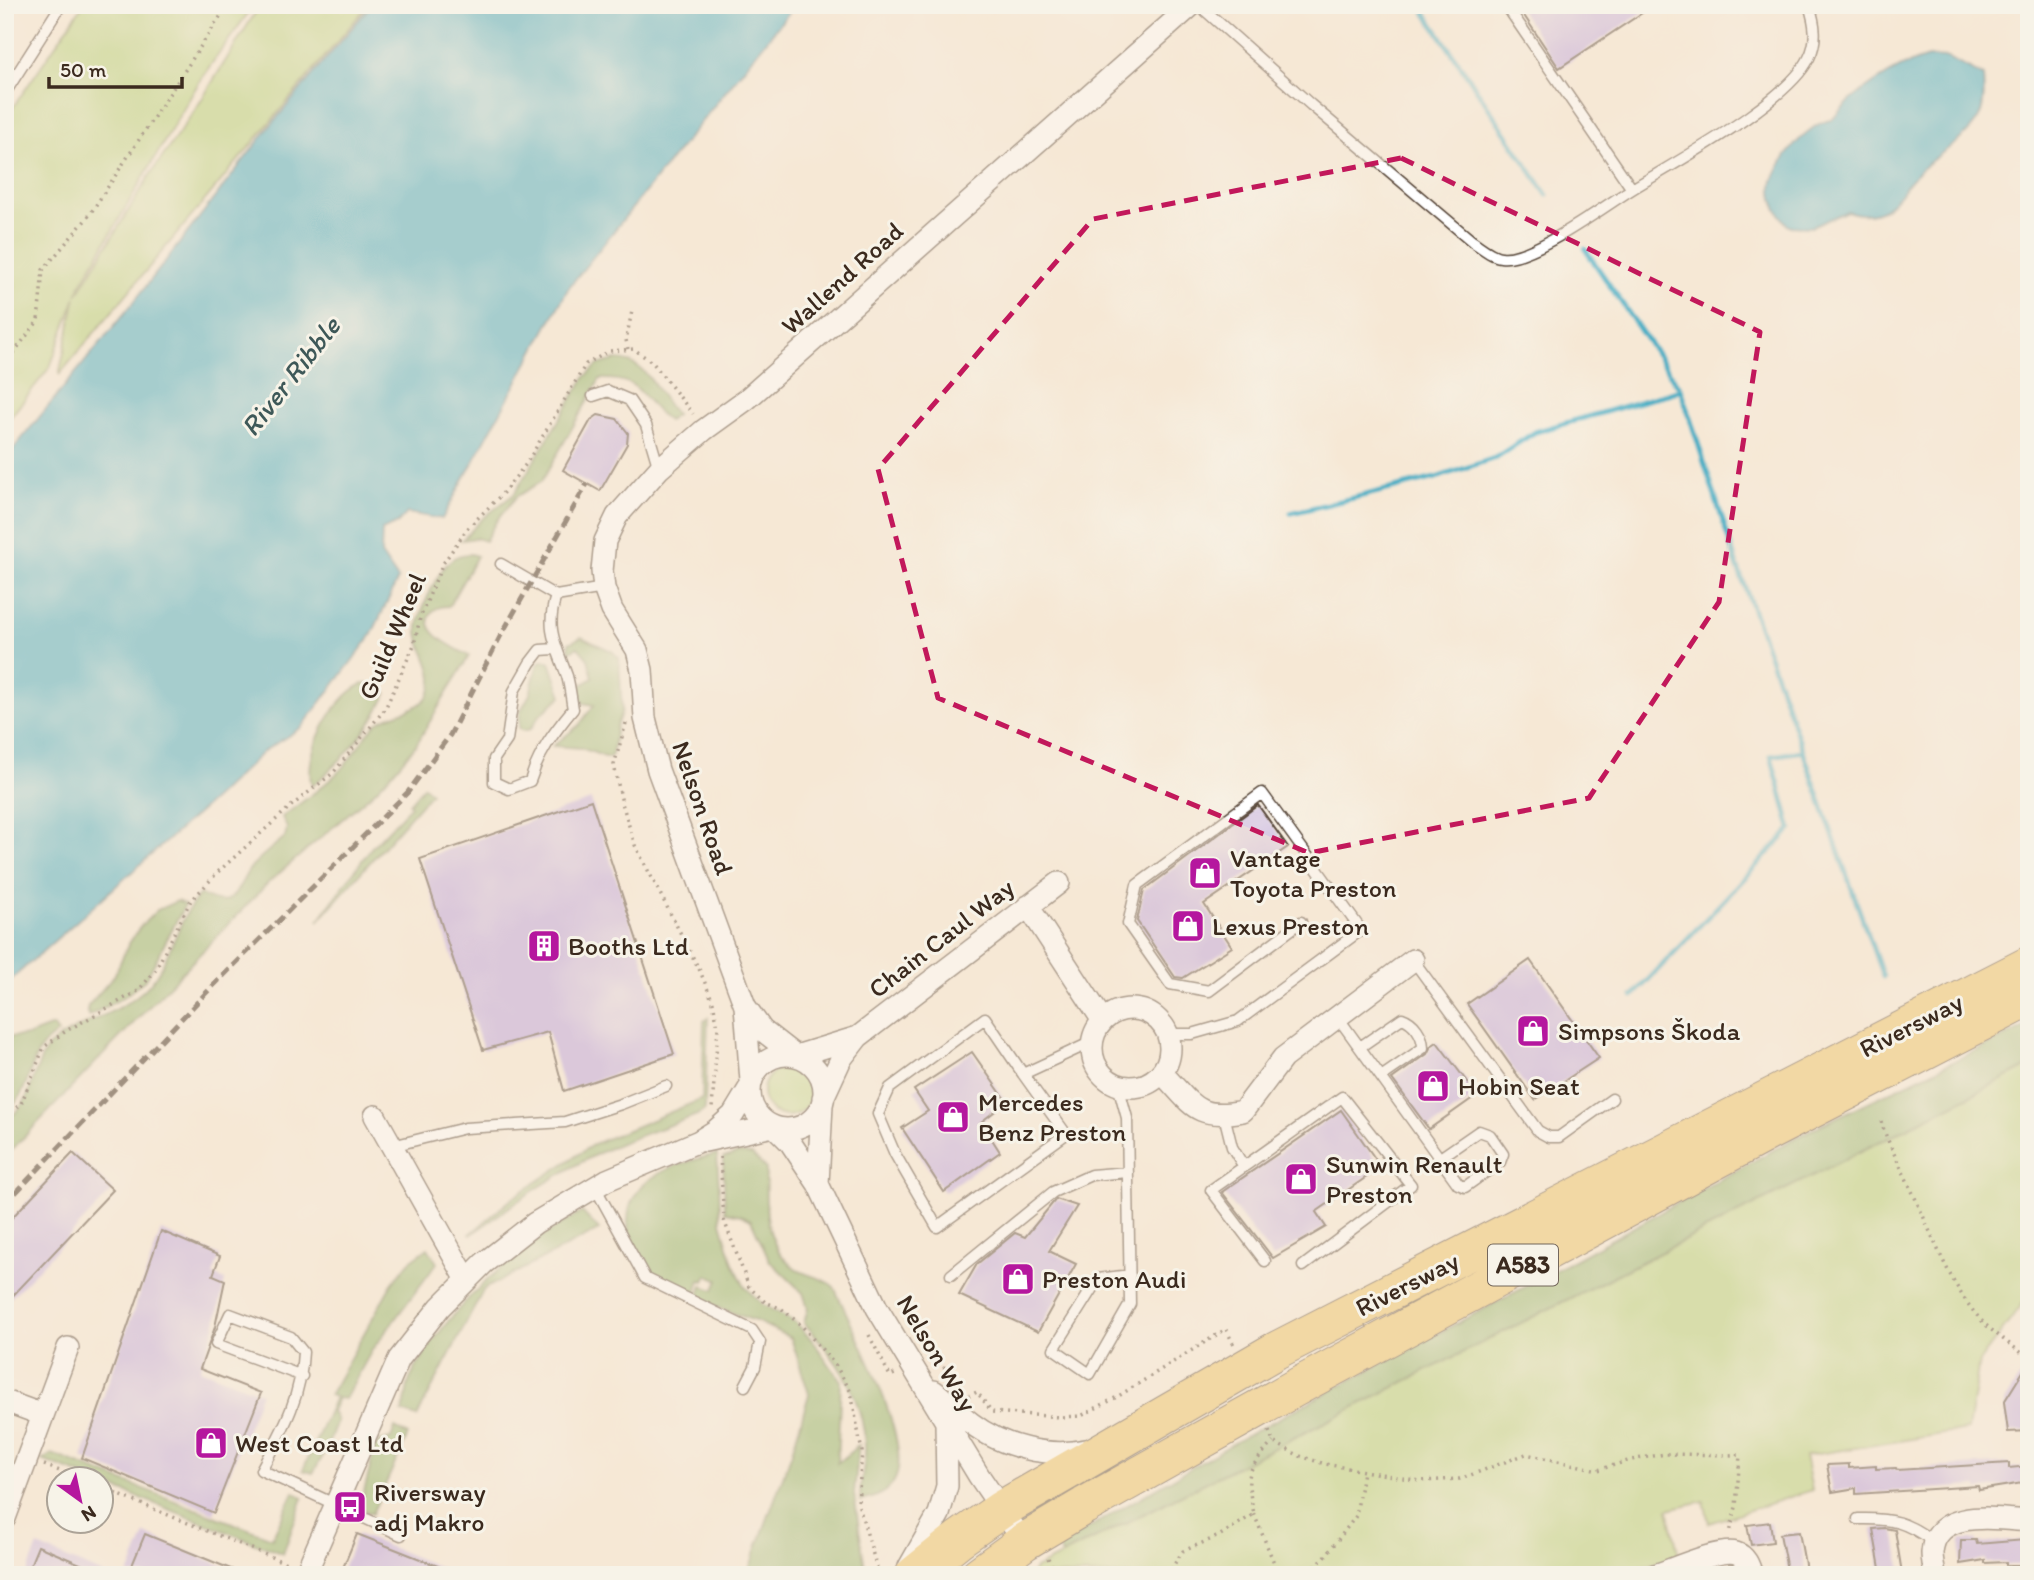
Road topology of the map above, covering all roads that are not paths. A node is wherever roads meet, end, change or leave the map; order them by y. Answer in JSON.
{"nodes":[{"id":1,"x":61,"y":5,"type":"edge"},
{"id":2,"x":1192,"y":5,"type":"edge"},
{"id":3,"x":1199,"y":5,"type":"edge"},
{"id":4,"x":1506,"y":5,"type":"edge"},
{"id":5,"x":1809,"y":5,"type":"edge"},
{"id":6,"x":5,"y":93,"type":"edge"},
{"id":7,"x":1632,"y":189,"type":"junction"},
{"id":8,"x":593,"y":396,"type":"dead end"},
{"id":9,"x":659,"y":469,"type":"junction"},
{"id":10,"x":501,"y":564,"type":"dead end"},
{"id":11,"x":604,"y":588,"type":"junction"},
{"id":12,"x":556,"y":596,"type":"junction"},
{"id":13,"x":622,"y":625,"type":"joint"},
{"id":14,"x":555,"y":649,"type":"junction"},
{"id":15,"x":1059,"y":883,"type":"dead end"},
{"id":16,"x":1028,"y":906,"type":"junction"},
{"id":17,"x":1301,"y":922,"type":"dead end"},
{"id":18,"x":1413,"y":960,"type":"joint"},
{"id":19,"x":2029,"y":965,"type":"edge"},
{"id":20,"x":2029,"y":998,"type":"edge"},
{"id":21,"x":745,"y":1006,"type":"junction"},
{"id":22,"x":1336,"y":1016,"type":"junction"},
{"id":23,"x":1103,"y":1021,"type":"junction"},
{"id":24,"x":1167,"y":1034,"type":"junction"},
{"id":25,"x":858,"y":1037,"type":"junction"},
{"id":26,"x":1092,"y":1042,"type":"junction"},
{"id":27,"x":1360,"y":1047,"type":"junction"},
{"id":28,"x":795,"y":1056,"type":"junction"},
{"id":29,"x":1162,"y":1073,"type":"junction"},
{"id":30,"x":1023,"y":1074,"type":"junction"},
{"id":31,"x":1381,"y":1077,"type":"junction"},
{"id":32,"x":751,"y":1084,"type":"junction"},
{"id":33,"x":1118,"y":1085,"type":"junction"},
{"id":34,"x":666,"y":1086,"type":"dead end"},
{"id":35,"x":1612,"y":1099,"type":"dead end"},
{"id":36,"x":823,"y":1101,"type":"junction"},
{"id":37,"x":1224,"y":1115,"type":"junction"},
{"id":38,"x":375,"y":1116,"type":"dead end"},
{"id":39,"x":774,"y":1127,"type":"junction"},
{"id":40,"x":709,"y":1145,"type":"junction"},
{"id":41,"x":392,"y":1146,"type":"junction"},
{"id":42,"x":1440,"y":1158,"type":"junction"},
{"id":43,"x":1244,"y":1167,"type":"junction"},
{"id":44,"x":1128,"y":1172,"type":"junction"},
{"id":45,"x":818,"y":1184,"type":"junction"},
{"id":46,"x":595,"y":1187,"type":"junction"},
{"id":47,"x":1265,"y":1261,"type":"dead end"},
{"id":48,"x":1303,"y":1266,"type":"dead end"},
{"id":49,"x":951,"y":1275,"type":"dead end"},
{"id":50,"x":1130,"y":1275,"type":"junction"},
{"id":51,"x":467,"y":1280,"type":"junction"},
{"id":52,"x":68,"y":1348,"type":"dead end"},
{"id":53,"x":302,"y":1376,"type":"junction"},
{"id":54,"x":922,"y":1380,"type":"junction"},
{"id":55,"x":745,"y":1386,"type":"dead end"},
{"id":56,"x":5,"y":1401,"type":"edge"},
{"id":57,"x":43,"y":1415,"type":"junction"},
{"id":58,"x":945,"y":1421,"type":"junction"},
{"id":59,"x":1119,"y":1441,"type":"junction"},
{"id":60,"x":334,"y":1506,"type":"junction"},
{"id":61,"x":5,"y":1518,"type":"edge"},
{"id":62,"x":1858,"y":1519,"type":"dead end"},
{"id":63,"x":2029,"y":1521,"type":"edge"},
{"id":64,"x":1021,"y":1532,"type":"junction"},
{"id":65,"x":401,"y":1535,"type":"dead end"},
{"id":66,"x":1934,"y":1542,"type":"junction"},
{"id":67,"x":306,"y":1573,"type":"edge"},
{"id":68,"x":904,"y":1575,"type":"edge"},
{"id":69,"x":914,"y":1575,"type":"edge"},
{"id":70,"x":979,"y":1575,"type":"edge"},
{"id":71,"x":1655,"y":1575,"type":"edge"},
{"id":72,"x":1752,"y":1575,"type":"edge"},
{"id":73,"x":1935,"y":1575,"type":"edge"}],
"edges":[{"from":1,"to":6,"type":"lane"},
{"from":2,"to":9,"type":"street","name":"Wallend Road"},
{"from":3,"to":7,"type":"lane"},
{"from":4,"to":7,"type":"lane"},
{"from":5,"to":7,"type":"lane"},
{"from":8,"to":9,"type":"lane"},
{"from":9,"to":11,"type":"street","name":"Wallend Road"},
{"from":10,"to":12,"type":"lane"},
{"from":11,"to":12,"type":"lane"},
{"from":11,"to":13,"type":"street","name":"Wallend Road"},
{"from":12,"to":14,"type":"lane"},
{"from":13,"to":21,"type":"street","name":"Nelson Road"},
{"from":14,"to":14,"type":"lane"},
{"from":15,"to":16,"type":"street","name":"Chain Caul Way"},
{"from":16,"to":23,"type":"street"},
{"from":16,"to":25,"type":"street","name":"Chain Caul Way"},
{"from":17,"to":24,"type":"lane"},
{"from":18,"to":22,"type":"street"},
{"from":18,"to":35,"type":"lane"},
{"from":19,"to":59,"type":"highway","name":"Riversway","number":"A583"},
{"from":20,"to":64,"type":"highway","name":"Riversway","number":"A583"},
{"from":21,"to":28,"type":"street","name":"Nelson Road"},
{"from":21,"to":32,"type":"street","name":"Nelson Road"},
{"from":22,"to":27,"type":"lane"},
{"from":22,"to":37,"type":"street"},
{"from":23,"to":24,"type":"street"},
{"from":23,"to":26,"type":"street"},
{"from":24,"to":29,"type":"street"},
{"from":25,"to":28,"type":"street","name":"Chain Caul Way"},
{"from":25,"to":36,"type":"street","name":"Chain Caul Way"},
{"from":26,"to":30,"type":"lane"},
{"from":26,"to":33,"type":"street"},
{"from":27,"to":31,"type":"lane"},
{"from":27,"to":31,"type":"lane"},
{"from":28,"to":32,"type":"street"},
{"from":28,"to":36,"type":"street"},
{"from":29,"to":33,"type":"street"},
{"from":29,"to":37,"type":"street"},
{"from":30,"to":30,"type":"lane"},
{"from":31,"to":42,"type":"lane"},
{"from":32,"to":39,"type":"street"},
{"from":32,"to":40,"type":"street"},
{"from":33,"to":44,"type":"lane"},
{"from":34,"to":41,"type":"lane"},
{"from":36,"to":39,"type":"street"},
{"from":36,"to":45,"type":"street","name":"Nelson Way"},
{"from":37,"to":43,"type":"lane"},
{"from":38,"to":41,"type":"street"},
{"from":39,"to":40,"type":"street"},
{"from":39,"to":45,"type":"street","name":"Nelson Way"},
{"from":40,"to":46,"type":"street"},
{"from":41,"to":51,"type":"street"},
{"from":42,"to":42,"type":"lane"},
{"from":43,"to":47,"type":"lane"},
{"from":43,"to":48,"type":"lane"},
{"from":44,"to":49,"type":"lane"},
{"from":44,"to":50,"type":"lane"},
{"from":45,"to":54,"type":"street","name":"Nelson Way"},
{"from":46,"to":51,"type":"street"},
{"from":46,"to":55,"type":"lane"},
{"from":50,"to":50,"type":"lane"},
{"from":51,"to":60,"type":"street"},
{"from":52,"to":57,"type":"street"},
{"from":53,"to":53,"type":"lane"},
{"from":53,"to":60,"type":"lane"},
{"from":54,"to":58,"type":"street","name":"Nelson Way"},
{"from":54,"to":59,"type":"street"},
{"from":56,"to":57,"type":"street"},
{"from":57,"to":61,"type":"street"},
{"from":58,"to":64,"type":"street","name":"Nelson Way"},
{"from":58,"to":68,"type":"street"},
{"from":59,"to":64,"type":"highway","name":"Riversway","number":"A583"},
{"from":60,"to":65,"type":"lane"},
{"from":60,"to":67,"type":"street"},
{"from":62,"to":66,"type":"lane"},
{"from":63,"to":66,"type":"street"},
{"from":64,"to":69,"type":"highway","name":"Riversway","number":"A583"},
{"from":64,"to":70,"type":"highway","name":"Riversway","number":"A583"},
{"from":66,"to":73,"type":"street"},
{"from":71,"to":72,"type":"street"}]}
